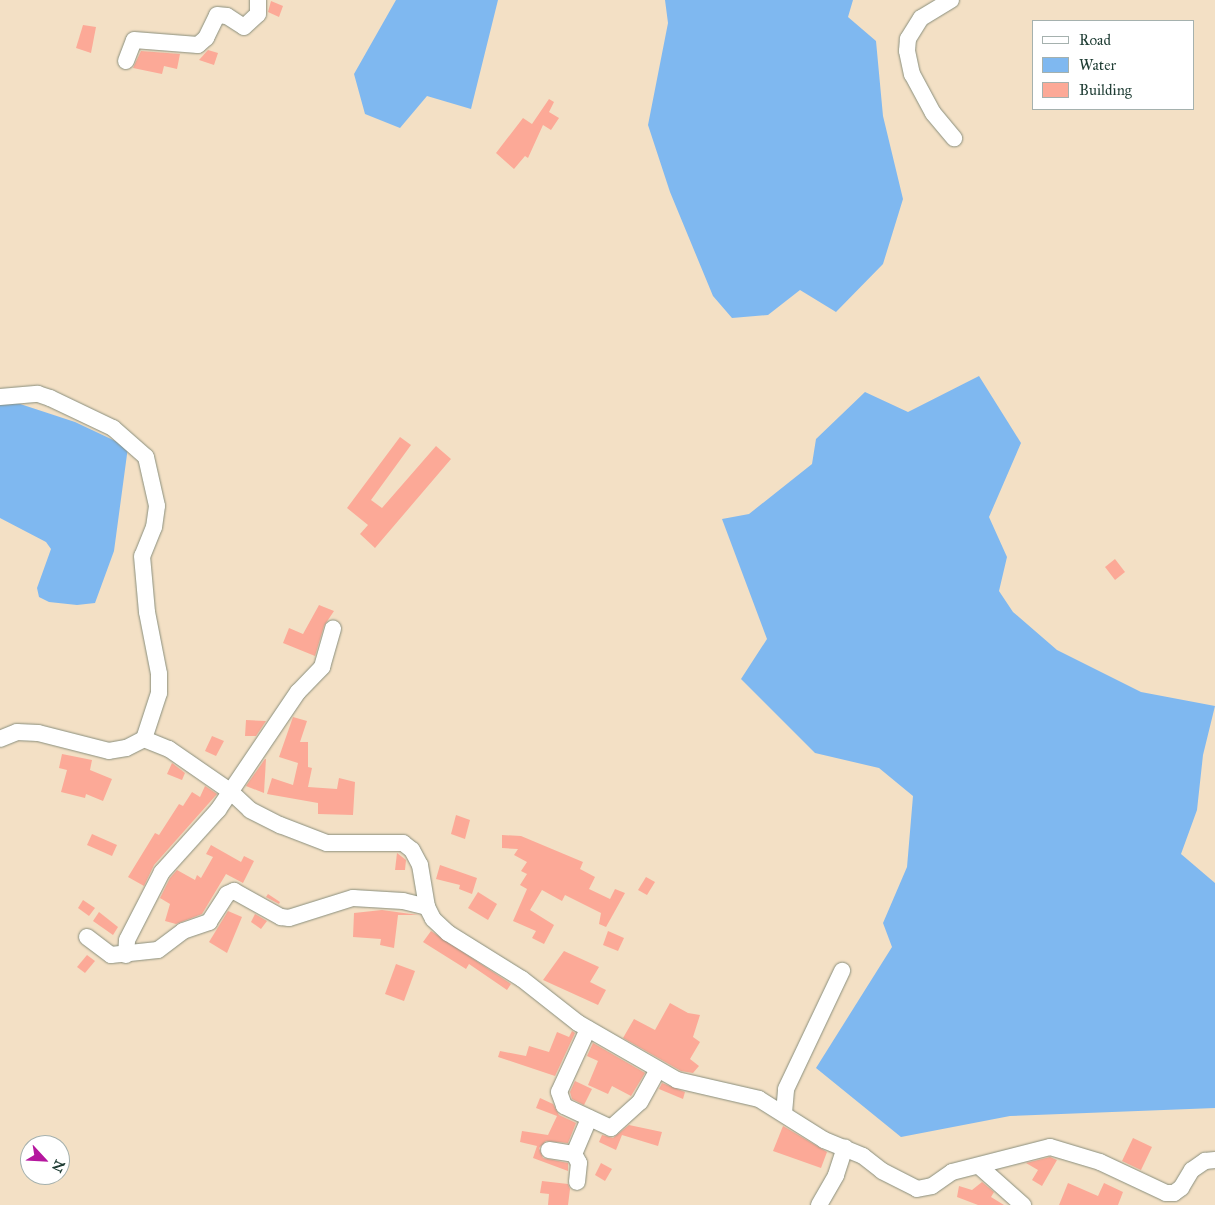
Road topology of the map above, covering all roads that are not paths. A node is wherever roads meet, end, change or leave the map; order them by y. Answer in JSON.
{"nodes":[{"id":1,"x":258,"y":0,"type":"edge"},
{"id":2,"x":951,"y":0,"type":"edge"},
{"id":3,"x":126,"y":61,"type":"dead end"},
{"id":4,"x":954,"y":138,"type":"dead end"},
{"id":5,"x":0,"y":396,"type":"edge"},
{"id":6,"x":333,"y":629,"type":"dead end"},
{"id":7,"x":0,"y":739,"type":"edge"},
{"id":8,"x":144,"y":740,"type":"junction"},
{"id":9,"x":231,"y":792,"type":"junction"},
{"id":10,"x":427,"y":907,"type":"junction"},
{"id":11,"x":87,"y":937,"type":"dead end"},
{"id":12,"x":126,"y":954,"type":"junction"},
{"id":13,"x":842,"y":971,"type":"dead end"},
{"id":14,"x":588,"y":1029,"type":"junction"},
{"id":15,"x":658,"y":1070,"type":"junction"},
{"id":16,"x":784,"y":1113,"type":"junction"},
{"id":17,"x":589,"y":1118,"type":"junction"},
{"id":18,"x":845,"y":1147,"type":"junction"},
{"id":19,"x":549,"y":1150,"type":"dead end"},
{"id":20,"x":574,"y":1154,"type":"junction"},
{"id":21,"x":1215,"y":1160,"type":"edge"},
{"id":22,"x":980,"y":1166,"type":"junction"},
{"id":23,"x":577,"y":1182,"type":"dead end"},
{"id":24,"x":819,"y":1205,"type":"edge"},
{"id":25,"x":1023,"y":1205,"type":"edge"}],
"edges":[{"from":1,"to":3,"type":"street"},
{"from":2,"to":4,"type":"street"},
{"from":5,"to":8,"type":"street"},
{"from":6,"to":9,"type":"street"},
{"from":7,"to":8,"type":"street"},
{"from":8,"to":9,"type":"street"},
{"from":9,"to":10,"type":"street"},
{"from":9,"to":12,"type":"street"},
{"from":10,"to":12,"type":"street"},
{"from":10,"to":14,"type":"street"},
{"from":11,"to":12,"type":"street"},
{"from":13,"to":16,"type":"street"},
{"from":14,"to":15,"type":"street"},
{"from":14,"to":17,"type":"street"},
{"from":15,"to":16,"type":"street"},
{"from":15,"to":17,"type":"street"},
{"from":16,"to":18,"type":"street"},
{"from":17,"to":20,"type":"street"},
{"from":18,"to":22,"type":"street"},
{"from":18,"to":24,"type":"street"},
{"from":19,"to":20,"type":"street"},
{"from":20,"to":23,"type":"street"},
{"from":21,"to":22,"type":"street"},
{"from":22,"to":25,"type":"street"}]}
